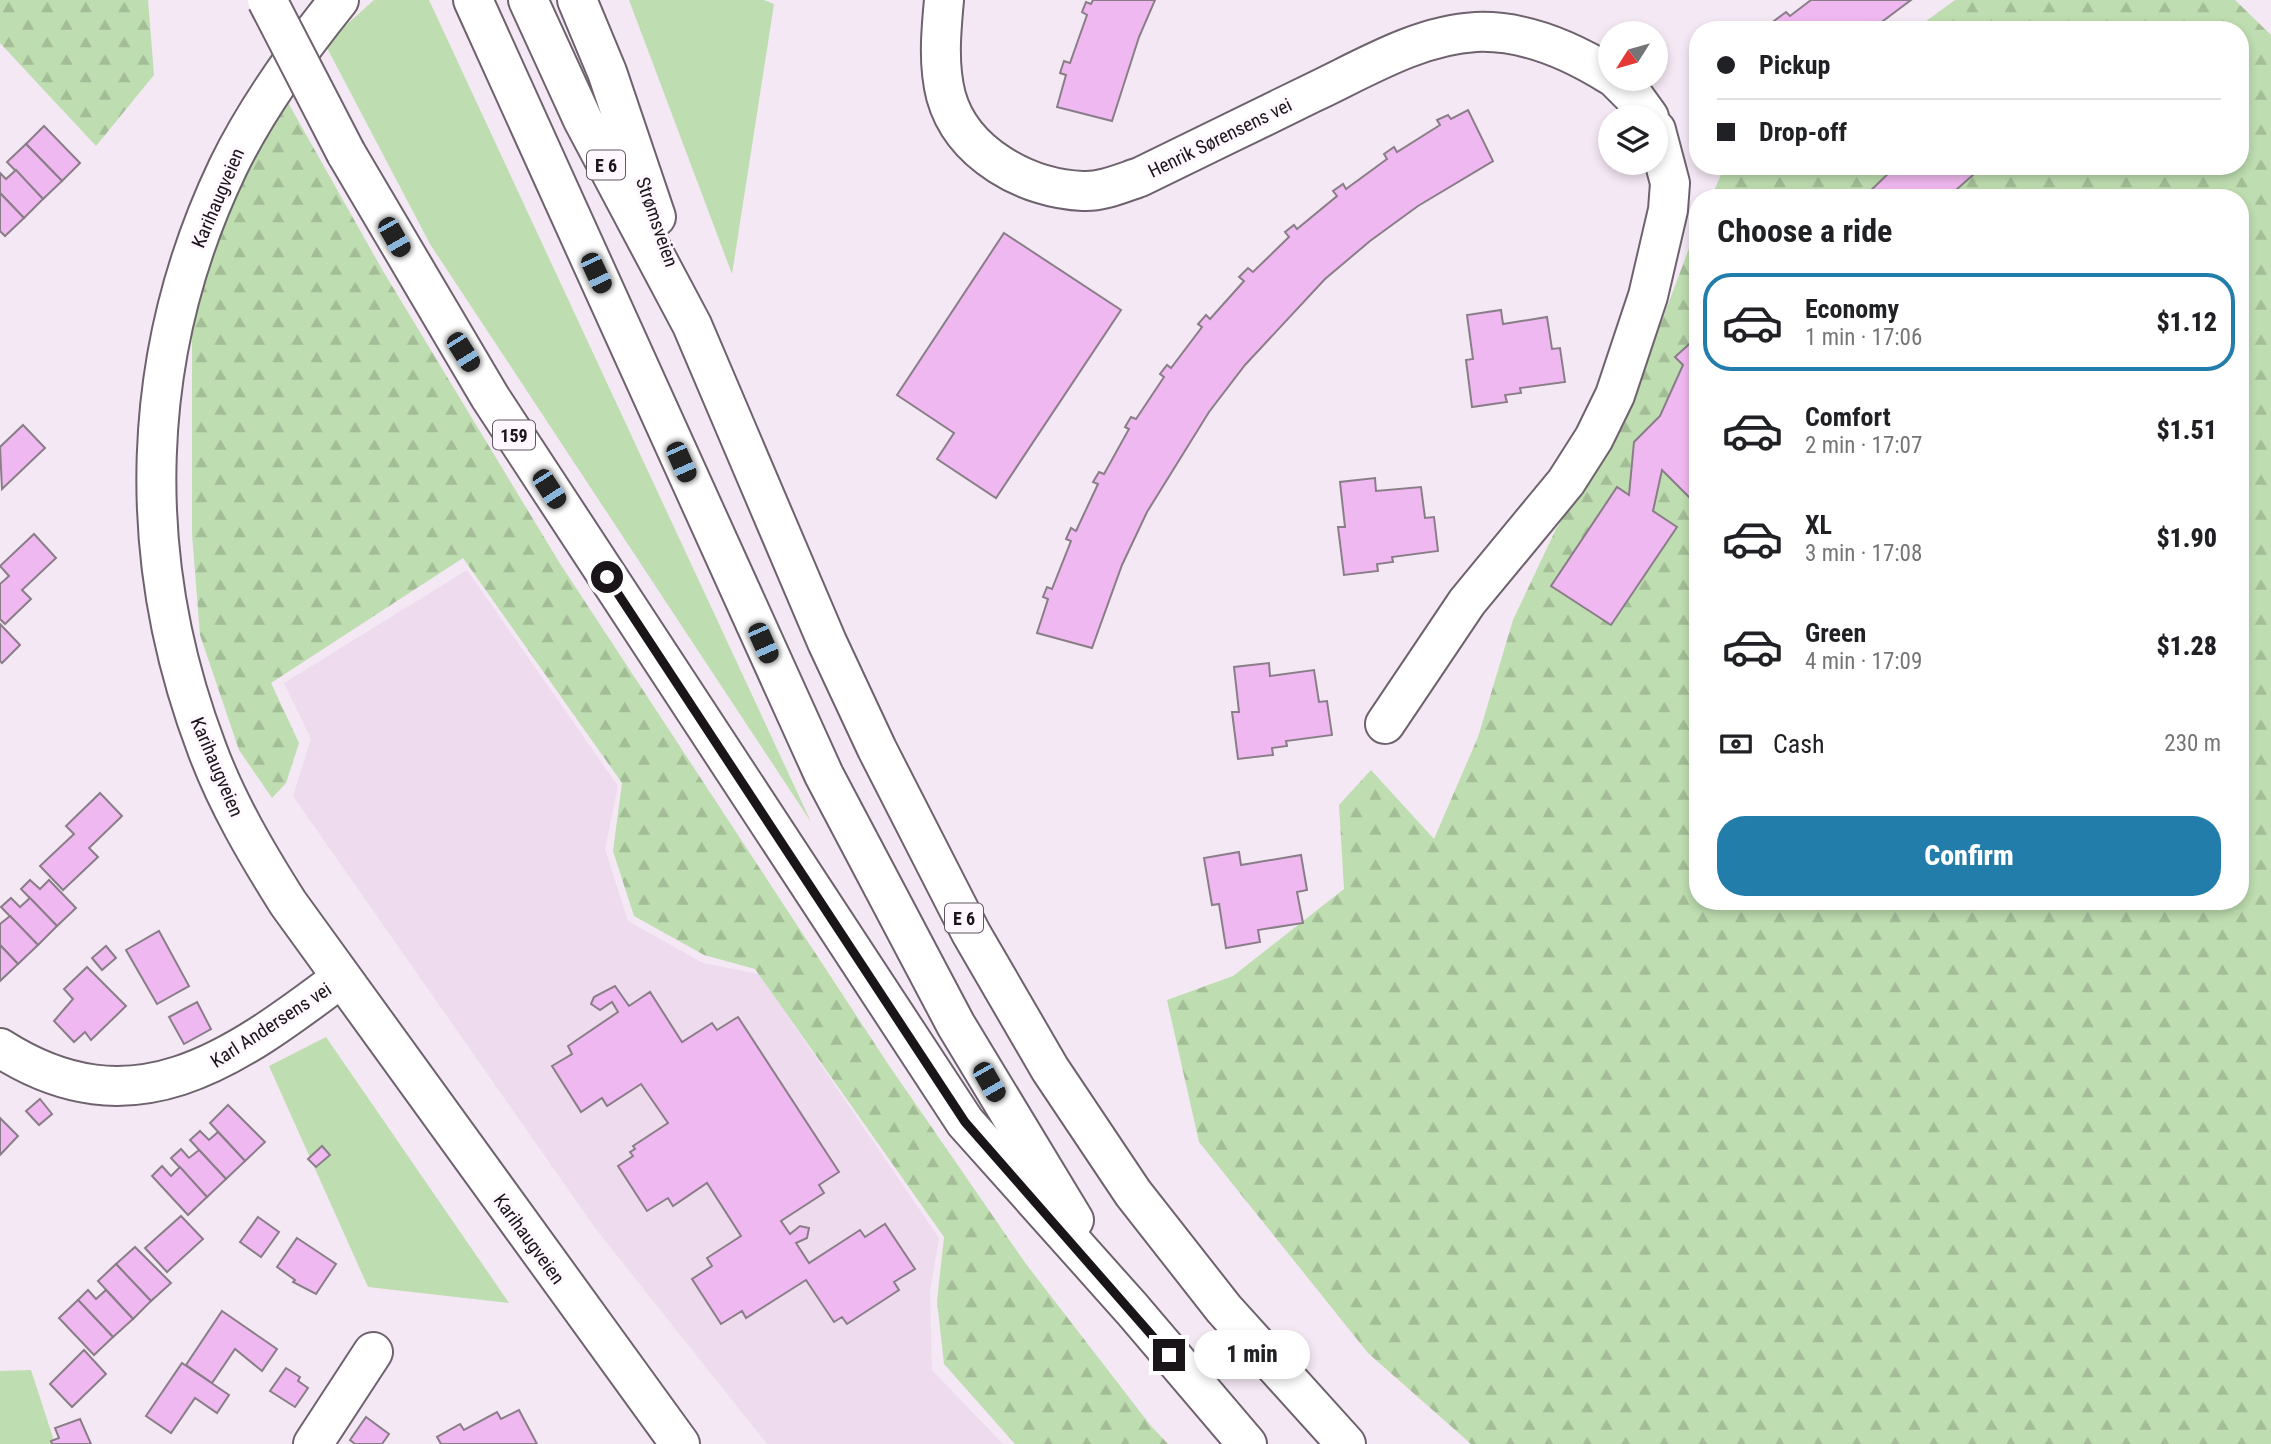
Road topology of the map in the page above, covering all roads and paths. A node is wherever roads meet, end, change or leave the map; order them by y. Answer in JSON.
{"nodes":[{"id":1,"x":267,"y":0,"type":"edge"},
{"id":2,"x":339,"y":0,"type":"edge"},
{"id":3,"x":472,"y":0,"type":"edge"},
{"id":4,"x":528,"y":0,"type":"edge"},
{"id":5,"x":577,"y":0,"type":"edge"},
{"id":6,"x":944,"y":0,"type":"edge"},
{"id":7,"x":1598,"y":69,"type":"edge"},
{"id":8,"x":1628,"y":91,"type":"edge"},
{"id":9,"x":1640,"y":105,"type":"edge"},
{"id":10,"x":1668,"y":175,"type":"edge"},
{"id":11,"x":692,"y":326,"type":"junction"},
{"id":12,"x":1385,"y":724,"type":"dead end"},
{"id":13,"x":341,"y":978,"type":"junction"},
{"id":14,"x":0,"y":1048,"type":"edge"},
{"id":15,"x":1132,"y":1310,"type":"junction"},
{"id":16,"x":373,"y":1352,"type":"dead end"},
{"id":17,"x":313,"y":1444,"type":"edge"},
{"id":18,"x":680,"y":1444,"type":"edge"},
{"id":19,"x":1247,"y":1444,"type":"edge"},
{"id":20,"x":1346,"y":1444,"type":"edge"}],
"edges":[{"from":1,"to":15,"type":"main road","number":"159","bridge":true},
{"from":2,"to":13,"type":"main road","name":"Karihaugveien"},
{"from":3,"to":15,"type":"main road"},
{"from":4,"to":11,"type":"main road","number":"E 6"},
{"from":5,"to":11,"type":"main road","name":"Strømsveien"},
{"from":6,"to":7,"type":"main road","name":"Henrik Sørensens vei"},
{"from":8,"to":9,"type":"main road"},
{"from":10,"to":12,"type":"main road"},
{"from":11,"to":20,"type":"main road","number":"E 6"},
{"from":13,"to":14,"type":"main road","name":"Karl Andersens vei"},
{"from":13,"to":18,"type":"main road","name":"Karihaugveien"},
{"from":15,"to":19,"type":"main road"},
{"from":16,"to":17,"type":"main road"}]}
